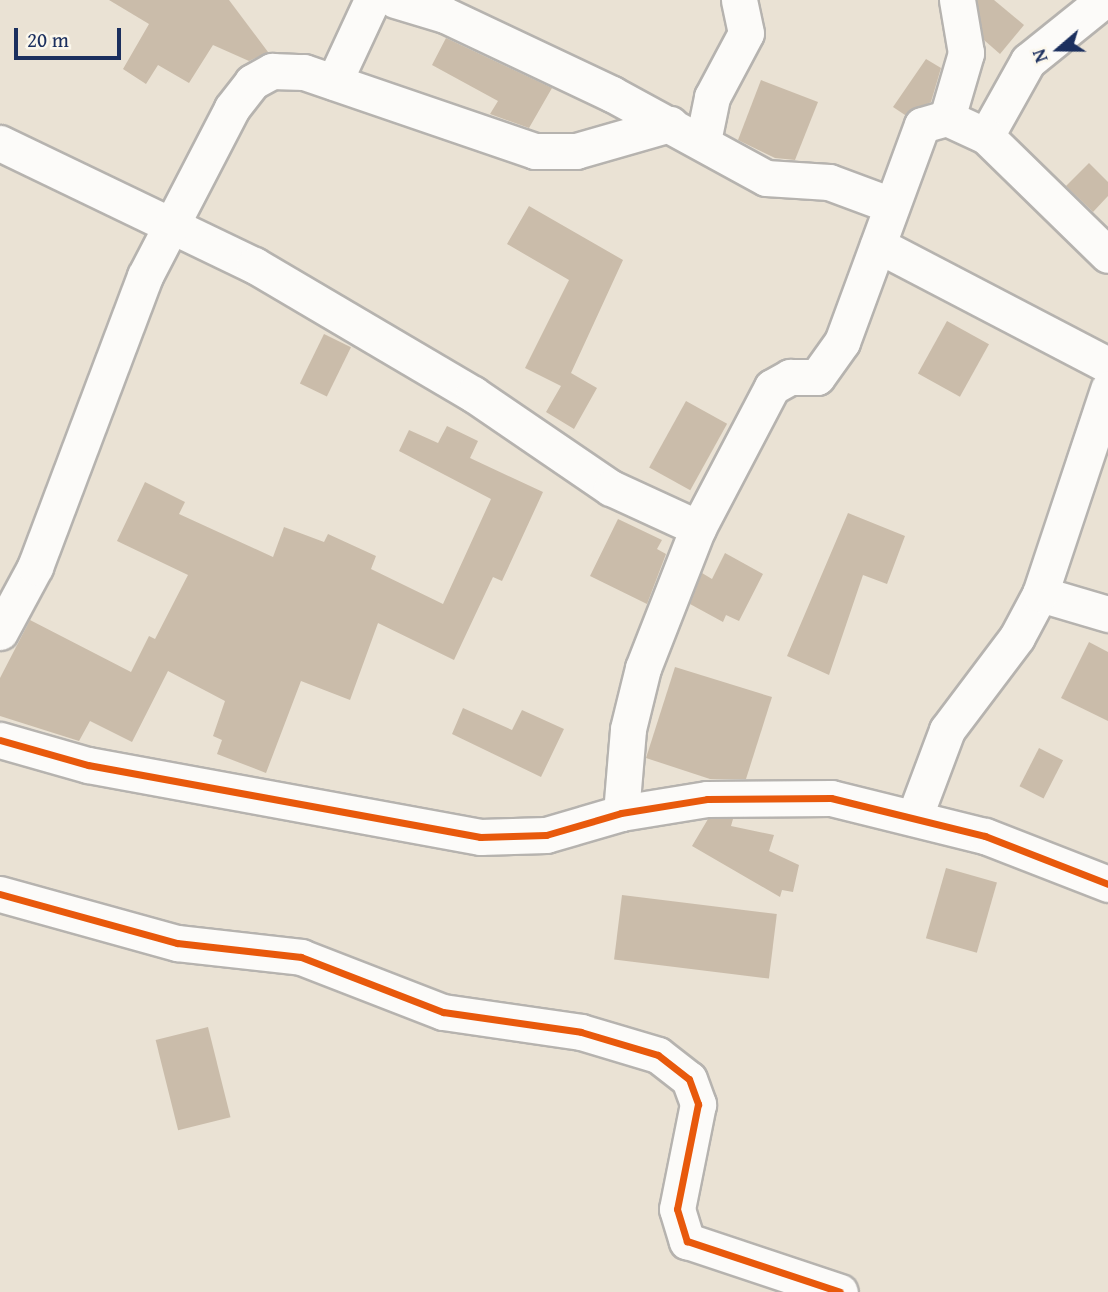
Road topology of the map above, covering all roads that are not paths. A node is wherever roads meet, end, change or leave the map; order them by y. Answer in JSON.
{"nodes":[{"id":1,"x":372,"y":0,"type":"edge"},
{"id":2,"x":395,"y":0,"type":"edge"},
{"id":3,"x":739,"y":0,"type":"edge"},
{"id":4,"x":957,"y":0,"type":"edge"},
{"id":5,"x":1104,"y":0,"type":"edge"},
{"id":6,"x":334,"y":82,"type":"junction"},
{"id":7,"x":947,"y":118,"type":"junction"},
{"id":8,"x":670,"y":124,"type":"junction"},
{"id":9,"x":986,"y":136,"type":"junction"},
{"id":10,"x":703,"y":141,"type":"junction"},
{"id":11,"x":0,"y":143,"type":"edge"},
{"id":12,"x":891,"y":205,"type":"junction"},
{"id":13,"x":172,"y":228,"type":"junction"},
{"id":14,"x":878,"y":245,"type":"junction"},
{"id":15,"x":1108,"y":255,"type":"edge"},
{"id":16,"x":1108,"y":365,"type":"edge"},
{"id":17,"x":1108,"y":389,"type":"edge"},
{"id":18,"x":698,"y":528,"type":"junction"},
{"id":19,"x":1040,"y":594,"type":"junction"},
{"id":20,"x":1108,"y":614,"type":"edge"},
{"id":21,"x":0,"y":632,"type":"edge"},
{"id":22,"x":0,"y":740,"type":"edge"},
{"id":23,"x":621,"y":813,"type":"junction"},
{"id":24,"x":914,"y":818,"type":"junction"},
{"id":25,"x":1108,"y":884,"type":"edge"},
{"id":26,"x":0,"y":894,"type":"edge"},
{"id":27,"x":840,"y":1292,"type":"edge"}],
"edges":[{"from":1,"to":6,"type":"street"},
{"from":2,"to":8,"type":"street"},
{"from":3,"to":10,"type":"street"},
{"from":4,"to":7,"type":"street"},
{"from":5,"to":9,"type":"street"},
{"from":6,"to":8,"type":"street"},
{"from":6,"to":13,"type":"street"},
{"from":7,"to":9,"type":"street"},
{"from":7,"to":12,"type":"street"},
{"from":8,"to":10,"type":"street"},
{"from":9,"to":15,"type":"street"},
{"from":10,"to":12,"type":"street"},
{"from":11,"to":13,"type":"street"},
{"from":12,"to":14,"type":"street"},
{"from":13,"to":18,"type":"street"},
{"from":13,"to":21,"type":"street"},
{"from":14,"to":16,"type":"street"},
{"from":14,"to":18,"type":"street"},
{"from":17,"to":19,"type":"street"},
{"from":18,"to":23,"type":"street"},
{"from":19,"to":20,"type":"street"},
{"from":19,"to":24,"type":"street"},
{"from":22,"to":23,"type":"street"},
{"from":23,"to":24,"type":"street"},
{"from":24,"to":25,"type":"street"},
{"from":26,"to":27,"type":"street"}]}
